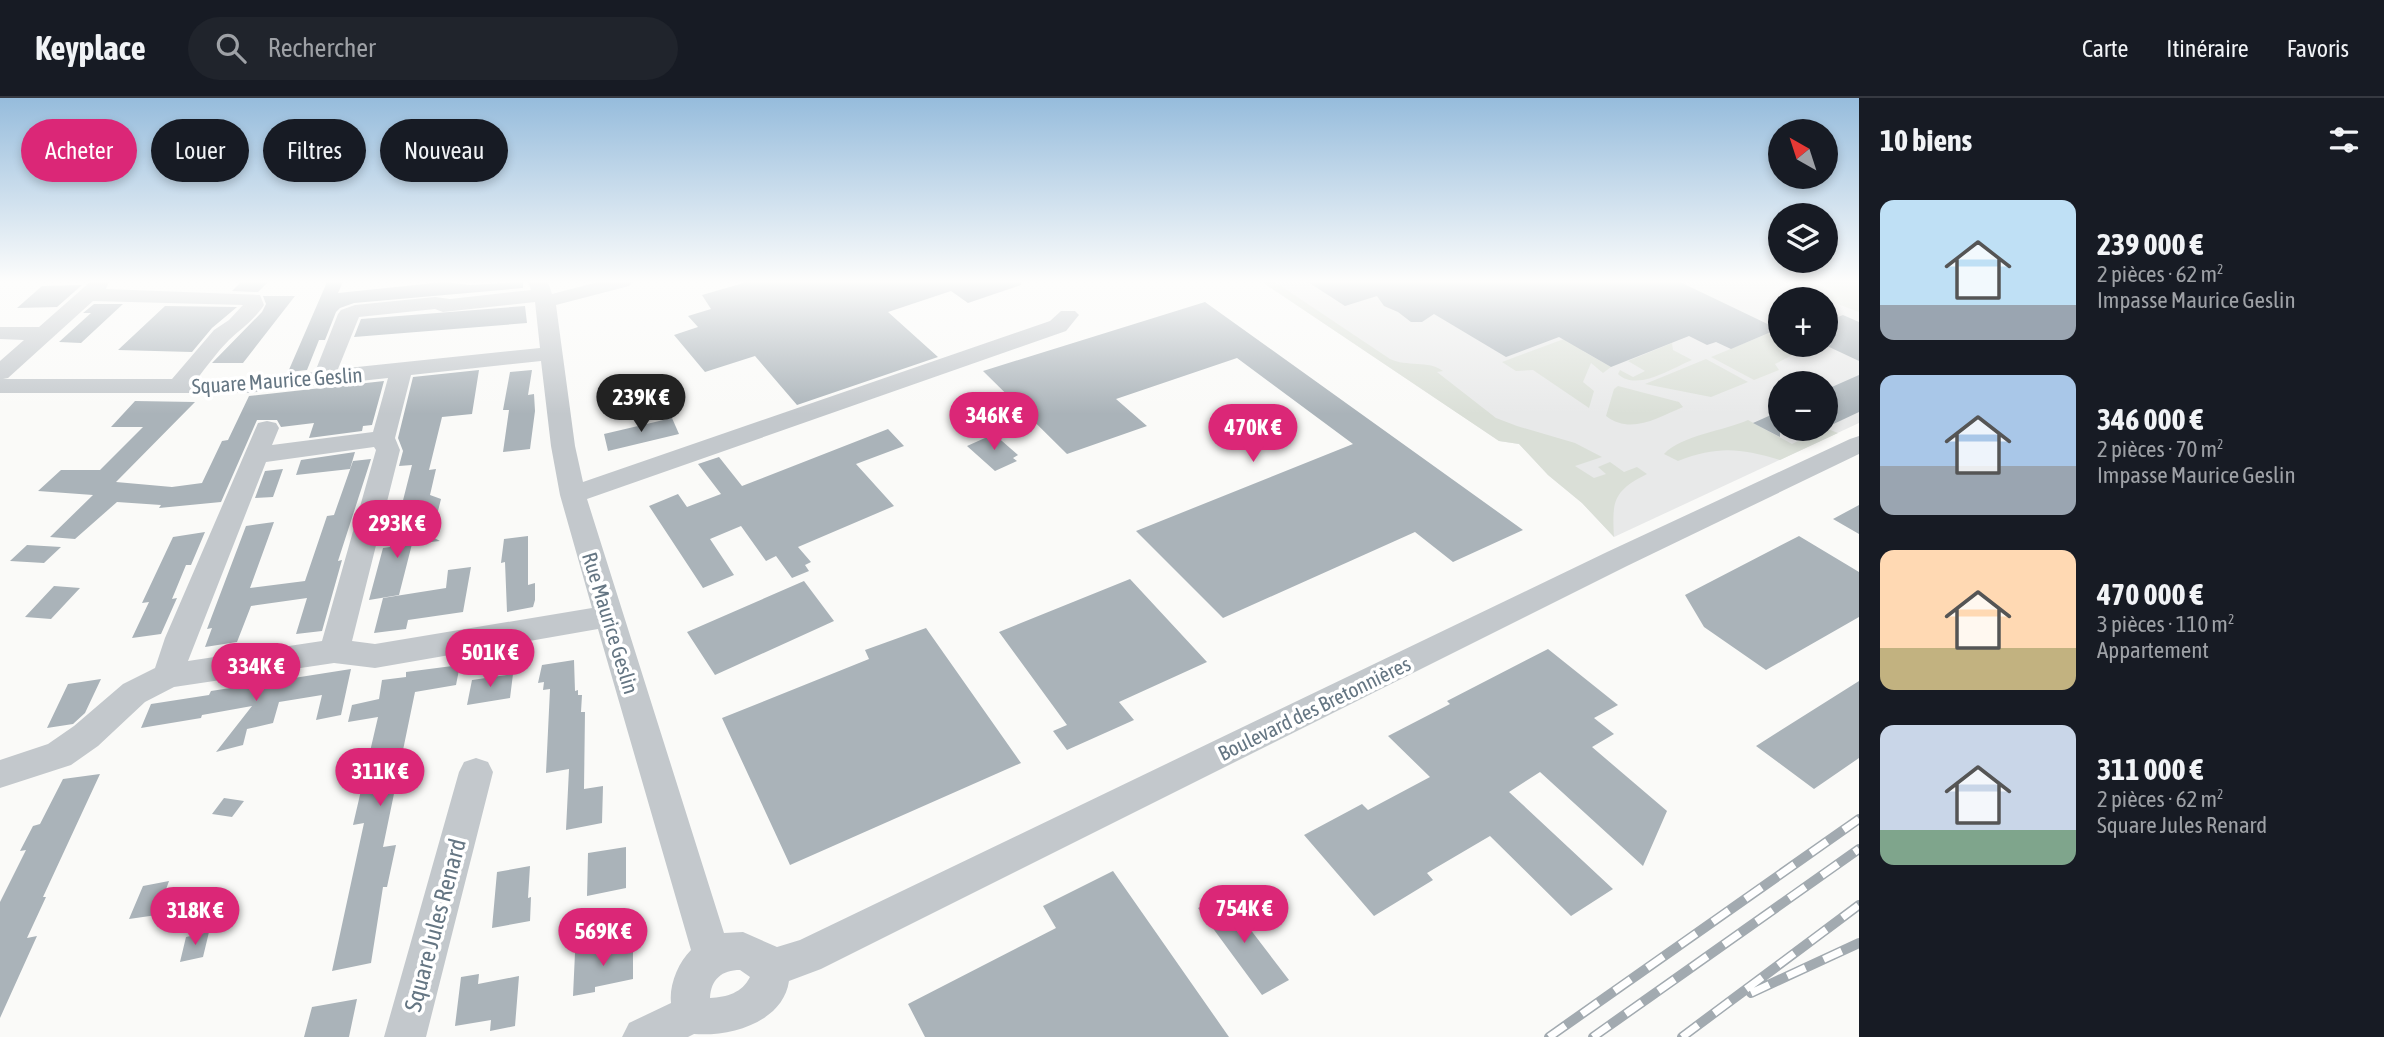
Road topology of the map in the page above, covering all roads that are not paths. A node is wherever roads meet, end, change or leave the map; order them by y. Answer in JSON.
{"nodes":[{"id":1,"x":54,"y":326,"type":"edge"},
{"id":2,"x":236,"y":326,"type":"edge"},
{"id":3,"x":344,"y":326,"type":"edge"},
{"id":4,"x":548,"y":326,"type":"edge"},
{"id":5,"x":1058,"y":326,"type":"edge"},
{"id":6,"x":0,"y":333,"type":"edge"},
{"id":7,"x":45,"y":334,"type":"junction"},
{"id":8,"x":552,"y":352,"type":"junction"},
{"id":9,"x":401,"y":370,"type":"junction"},
{"id":10,"x":0,"y":373,"type":"edge"},
{"id":11,"x":324,"y":378,"type":"junction"},
{"id":12,"x":0,"y":386,"type":"edge"},
{"id":13,"x":178,"y":387,"type":"junction"},
{"id":14,"x":267,"y":428,"type":"dead end"},
{"id":15,"x":383,"y":438,"type":"junction"},
{"id":16,"x":1859,"y":444,"type":"edge"},
{"id":17,"x":256,"y":454,"type":"junction"},
{"id":18,"x":573,"y":495,"type":"junction"},
{"id":19,"x":610,"y":616,"type":"junction"},
{"id":20,"x":334,"y":651,"type":"junction"},
{"id":21,"x":168,"y":676,"type":"junction"},
{"id":22,"x":476,"y":772,"type":"dead end"},
{"id":23,"x":0,"y":774,"type":"edge"},
{"id":24,"x":712,"y":957,"type":"junction"},
{"id":25,"x":768,"y":970,"type":"junction"},
{"id":26,"x":694,"y":1013,"type":"junction"},
{"id":27,"x":738,"y":1033,"type":"edge"},
{"id":28,"x":405,"y":1037,"type":"edge"},
{"id":29,"x":643,"y":1037,"type":"edge"}],
"edges":[{"from":1,"to":7,"type":"street"},
{"from":2,"to":13,"type":"street"},
{"from":3,"to":11,"type":"street"},
{"from":4,"to":8,"type":"street","name":"Rue Maurice Geslin"},
{"from":5,"to":18,"type":"street"},
{"from":6,"to":7,"type":"street"},
{"from":7,"to":10,"type":"street"},
{"from":8,"to":9,"type":"street","name":"Square Maurice Geslin"},
{"from":8,"to":18,"type":"street","name":"Rue Maurice Geslin"},
{"from":9,"to":11,"type":"street","name":"Square Maurice Geslin"},
{"from":9,"to":15,"type":"street"},
{"from":11,"to":13,"type":"street","name":"Square Maurice Geslin"},
{"from":12,"to":13,"type":"street","name":"Square Maurice Geslin"},
{"from":14,"to":17,"type":"street"},
{"from":15,"to":17,"type":"street"},
{"from":15,"to":20,"type":"street"},
{"from":16,"to":25,"type":"street","name":"Boulevard des Bretonnières"},
{"from":17,"to":21,"type":"street"},
{"from":18,"to":19,"type":"street","name":"Rue Maurice Geslin"},
{"from":19,"to":20,"type":"street"},
{"from":19,"to":24,"type":"street","name":"Rue Maurice Geslin"},
{"from":20,"to":21,"type":"street"},
{"from":21,"to":23,"type":"street"},
{"from":22,"to":28,"type":"street","name":"Square Jules Renard"},
{"from":24,"to":25,"type":"street"},
{"from":24,"to":26,"type":"street"},
{"from":25,"to":27,"type":"street"},
{"from":26,"to":27,"type":"street"},
{"from":26,"to":29,"type":"street"}]}
